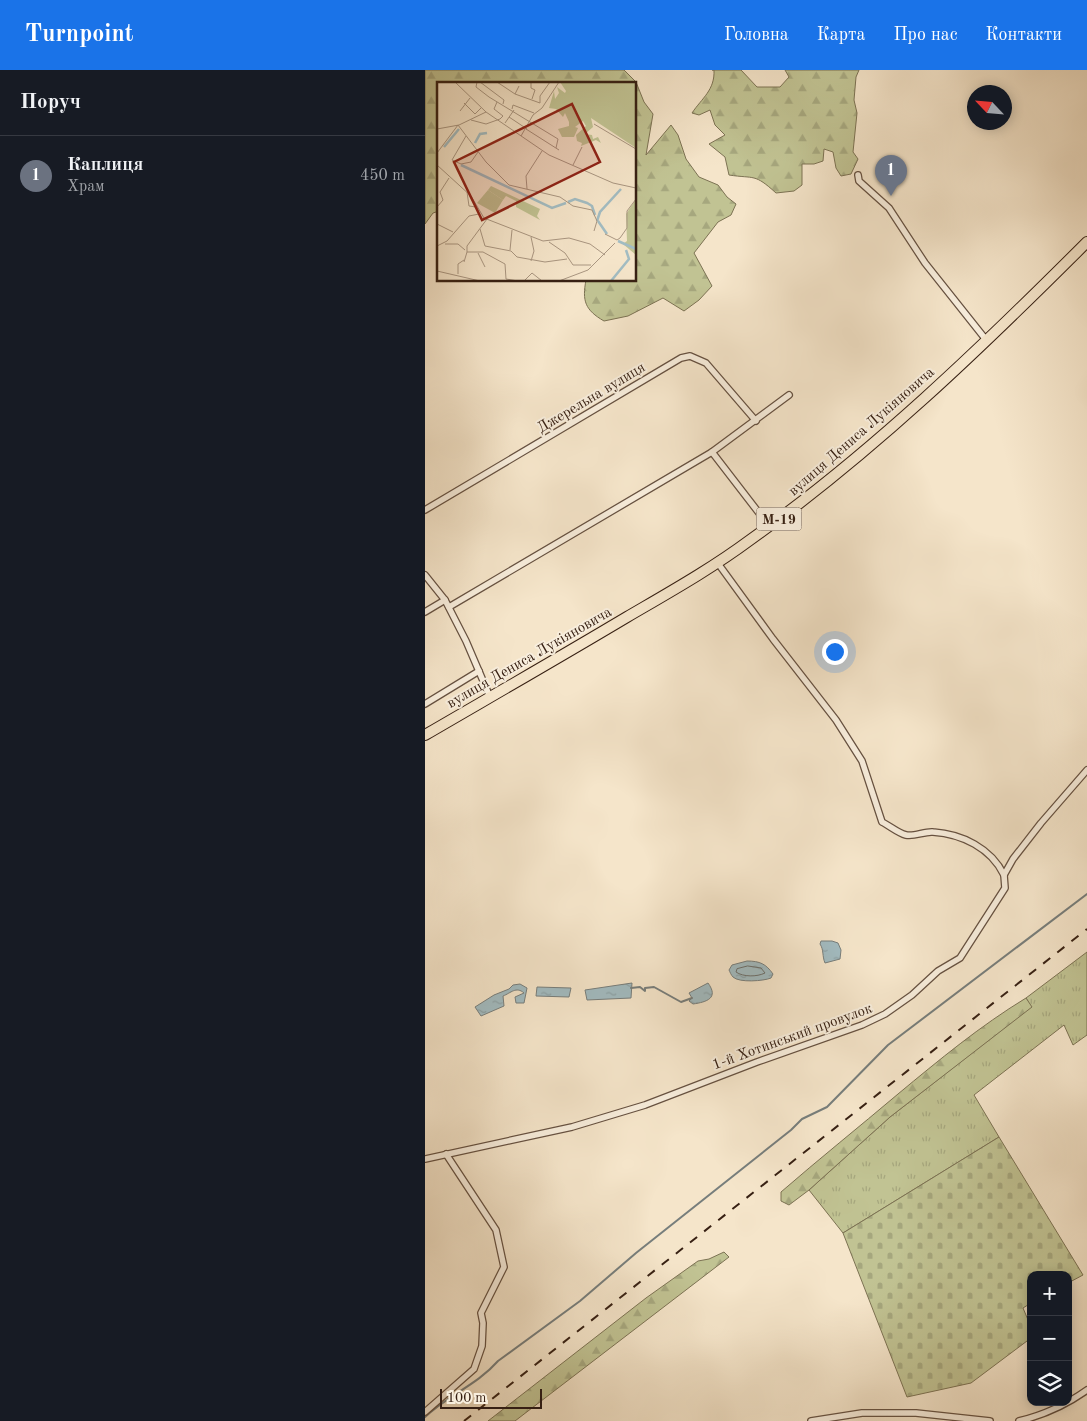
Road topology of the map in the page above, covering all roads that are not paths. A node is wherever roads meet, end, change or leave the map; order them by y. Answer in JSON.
{"nodes":[{"id":1,"x":858,"y":175,"type":"dead end"},
{"id":2,"x":1087,"y":242,"type":"edge"},
{"id":3,"x":987,"y":341,"type":"junction"},
{"id":4,"x":789,"y":395,"type":"dead end"},
{"id":5,"x":756,"y":421,"type":"junction"},
{"id":6,"x":712,"y":452,"type":"junction"},
{"id":7,"x":425,"y":510,"type":"edge"},
{"id":8,"x":769,"y":526,"type":"junction"},
{"id":9,"x":717,"y":562,"type":"junction"},
{"id":10,"x":425,"y":574,"type":"edge"},
{"id":11,"x":445,"y":600,"type":"junction"},
{"id":12,"x":449,"y":607,"type":"junction"},
{"id":13,"x":425,"y":612,"type":"edge"},
{"id":14,"x":479,"y":670,"type":"junction"},
{"id":15,"x":490,"y":697,"type":"junction"},
{"id":16,"x":425,"y":704,"type":"edge"},
{"id":17,"x":425,"y":735,"type":"edge"},
{"id":18,"x":1087,"y":770,"type":"edge"},
{"id":19,"x":1004,"y":875,"type":"junction"},
{"id":20,"x":446,"y":1154,"type":"junction"},
{"id":21,"x":425,"y":1159,"type":"edge"},
{"id":22,"x":1087,"y":1390,"type":"edge"},
{"id":23,"x":425,"y":1412,"type":"edge"},
{"id":24,"x":945,"y":1419,"type":"edge"},
{"id":25,"x":811,"y":1421,"type":"edge"},
{"id":26,"x":990,"y":1421,"type":"edge"},
{"id":27,"x":1019,"y":1421,"type":"edge"}],
"edges":[{"from":1,"to":3,"type":"street"},
{"from":2,"to":3,"type":"highway","name":"вулиця Дениса Лукіяновича","number":"М-19"},
{"from":3,"to":8,"type":"highway","name":"вулиця Дениса Лукіяновича","number":"М-19"},
{"from":4,"to":5,"type":"street"},
{"from":5,"to":6,"type":"street"},
{"from":5,"to":7,"type":"street","name":"Джерельна вулиця"},
{"from":6,"to":8,"type":"street"},
{"from":6,"to":12,"type":"street"},
{"from":8,"to":9,"type":"highway","name":"вулиця Дениса Лукіяновича","number":"М-19"},
{"from":9,"to":15,"type":"highway","name":"вулиця Дениса Лукіяновича","number":"М-19"},
{"from":9,"to":19,"type":"street"},
{"from":10,"to":11,"type":"street"},
{"from":11,"to":12,"type":"street"},
{"from":11,"to":13,"type":"street"},
{"from":12,"to":14,"type":"street"},
{"from":14,"to":15,"type":"street"},
{"from":14,"to":16,"type":"street"},
{"from":15,"to":17,"type":"highway","name":"вулиця Дениса Лукіяновича","number":"М-19"},
{"from":18,"to":19,"type":"street","name":"1-й Хотинський провулок"},
{"from":19,"to":20,"type":"street","name":"1-й Хотинський провулок"},
{"from":20,"to":21,"type":"street","name":"1-й Хотинський провулок"},
{"from":20,"to":23,"type":"street"},
{"from":22,"to":27,"type":"street"},
{"from":24,"to":25,"type":"street"},
{"from":24,"to":26,"type":"street"}]}
